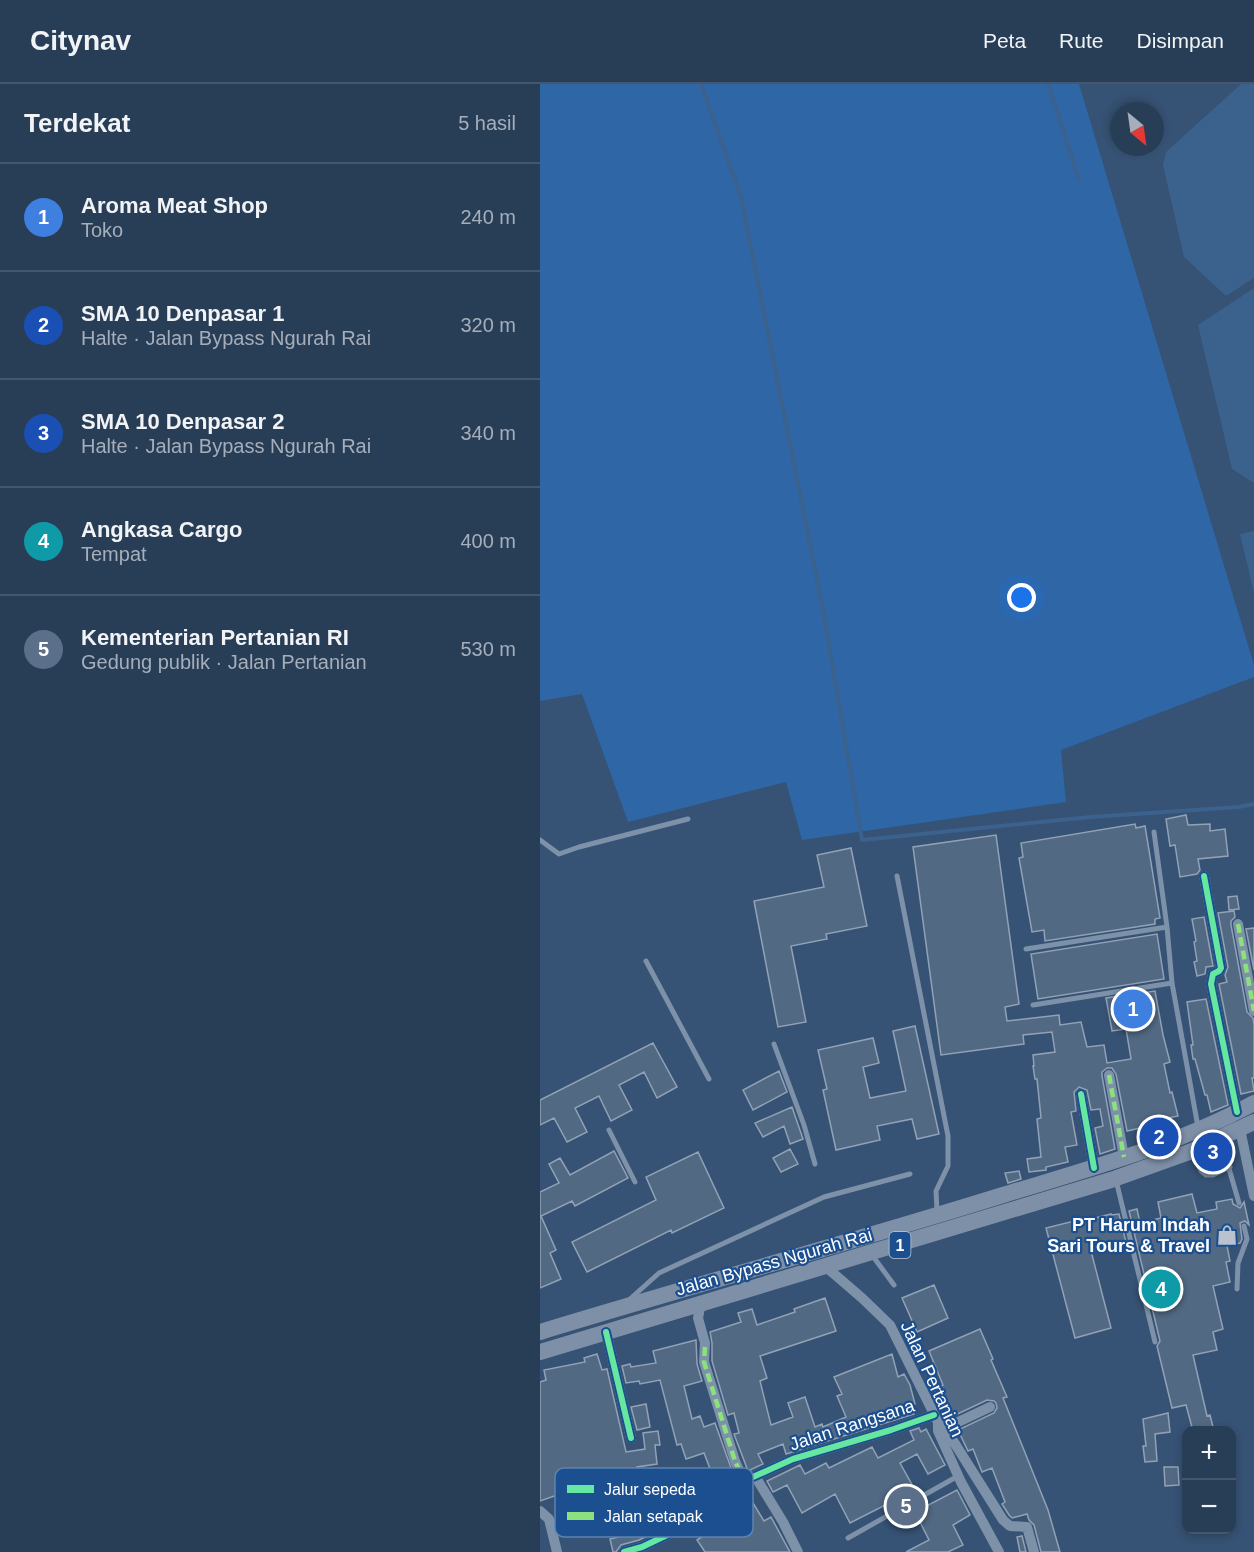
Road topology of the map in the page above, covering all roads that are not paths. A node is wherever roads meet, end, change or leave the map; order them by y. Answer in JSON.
{"nodes":[{"id":1,"x":688,"y":819,"type":"dead end"},
{"id":2,"x":1154,"y":832,"type":"dead end"},
{"id":3,"x":540,"y":840,"type":"edge"},
{"id":4,"x":897,"y":876,"type":"dead end"},
{"id":5,"x":1204,"y":876,"type":"dead end"},
{"id":6,"x":1238,"y":924,"type":"dead end"},
{"id":7,"x":1167,"y":927,"type":"junction"},
{"id":8,"x":1026,"y":949,"type":"dead end"},
{"id":9,"x":646,"y":961,"type":"dead end"},
{"id":10,"x":1172,"y":983,"type":"junction"},
{"id":11,"x":1033,"y":1005,"type":"dead end"},
{"id":12,"x":1254,"y":1011,"type":"edge"},
{"id":13,"x":774,"y":1044,"type":"dead end"},
{"id":14,"x":1109,"y":1074,"type":"dead end"},
{"id":15,"x":709,"y":1079,"type":"dead end"},
{"id":16,"x":1081,"y":1094,"type":"dead end"},
{"id":17,"x":1254,"y":1103,"type":"edge"},
{"id":18,"x":1237,"y":1112,"type":"junction"},
{"id":19,"x":1247,"y":1125,"type":"edge"},
{"id":20,"x":609,"y":1130,"type":"dead end"},
{"id":21,"x":1198,"y":1130,"type":"junction"},
{"id":22,"x":1220,"y":1139,"type":"junction"},
{"id":23,"x":1192,"y":1151,"type":"junction"},
{"id":24,"x":1124,"y":1157,"type":"junction"},
{"id":25,"x":815,"y":1164,"type":"dead end"},
{"id":26,"x":1230,"y":1167,"type":"junction"},
{"id":27,"x":1094,"y":1168,"type":"junction"},
{"id":28,"x":910,"y":1174,"type":"dead end"},
{"id":29,"x":1116,"y":1179,"type":"junction"},
{"id":30,"x":635,"y":1182,"type":"dead end"},
{"id":31,"x":1254,"y":1196,"type":"edge"},
{"id":32,"x":1239,"y":1203,"type":"dead end"},
{"id":33,"x":937,"y":1216,"type":"junction"},
{"id":34,"x":1244,"y":1226,"type":"dead end"},
{"id":35,"x":871,"y":1254,"type":"junction"},
{"id":36,"x":799,"y":1256,"type":"junction"},
{"id":37,"x":826,"y":1267,"type":"junction"},
{"id":38,"x":804,"y":1274,"type":"junction"},
{"id":39,"x":894,"y":1285,"type":"dead end"},
{"id":40,"x":1237,"y":1289,"type":"dead end"},
{"id":41,"x":701,"y":1302,"type":"junction"},
{"id":42,"x":622,"y":1307,"type":"junction"},
{"id":43,"x":540,"y":1332,"type":"edge"},
{"id":44,"x":606,"y":1332,"type":"junction"},
{"id":45,"x":1155,"y":1342,"type":"dead end"},
{"id":46,"x":540,"y":1352,"type":"edge"},
{"id":47,"x":990,"y":1407,"type":"dead end"},
{"id":48,"x":939,"y":1424,"type":"junction"},
{"id":49,"x":631,"y":1438,"type":"dead end"},
{"id":50,"x":738,"y":1468,"type":"edge"},
{"id":51,"x":755,"y":1476,"type":"joint"},
{"id":52,"x":958,"y":1476,"type":"junction"},
{"id":53,"x":540,"y":1511,"type":"edge"},
{"id":54,"x":663,"y":1537,"type":"edge"},
{"id":55,"x":848,"y":1538,"type":"dead end"},
{"id":56,"x":556,"y":1552,"type":"edge"},
{"id":57,"x":624,"y":1552,"type":"edge"},
{"id":58,"x":798,"y":1552,"type":"edge"},
{"id":59,"x":999,"y":1552,"type":"edge"},
{"id":60,"x":1034,"y":1552,"type":"edge"}],
"edges":[{"from":1,"to":3,"type":"lane"},
{"from":2,"to":7,"type":"lane"},
{"from":4,"to":33,"type":"lane"},
{"from":5,"to":18,"type":"street"},
{"from":6,"to":12,"type":"street"},
{"from":7,"to":8,"type":"lane"},
{"from":7,"to":10,"type":"lane"},
{"from":9,"to":15,"type":"lane"},
{"from":10,"to":11,"type":"lane"},
{"from":10,"to":21,"type":"lane"},
{"from":13,"to":25,"type":"lane"},
{"from":14,"to":24,"type":"street"},
{"from":16,"to":27,"type":"street"},
{"from":17,"to":18,"type":"highway","name":"Jalan Bypass Ngurah Rai","number":"1"},
{"from":18,"to":21,"type":"highway","name":"Jalan Bypass Ngurah Rai","number":"1"},
{"from":19,"to":22,"type":"highway","name":"Jalan Bypass Ngurah Rai","number":"1"},
{"from":19,"to":31,"type":"street"},
{"from":20,"to":30,"type":"lane"},
{"from":21,"to":24,"type":"highway","name":"Jalan Bypass Ngurah Rai","number":"1"},
{"from":22,"to":23,"type":"highway","name":"Jalan Bypass Ngurah Rai","number":"1"},
{"from":22,"to":26,"type":"lane"},
{"from":23,"to":26,"type":"lane"},
{"from":23,"to":29,"type":"highway","name":"Jalan Bypass Ngurah Rai","number":"1"},
{"from":24,"to":27,"type":"highway","name":"Jalan Bypass Ngurah Rai","number":"1"},
{"from":26,"to":32,"type":"lane"},
{"from":27,"to":33,"type":"highway","name":"Jalan Bypass Ngurah Rai","number":"1"},
{"from":28,"to":42,"type":"lane"},
{"from":29,"to":35,"type":"highway","name":"Jalan Bypass Ngurah Rai","number":"1"},
{"from":29,"to":45,"type":"lane"},
{"from":33,"to":36,"type":"highway","name":"Jalan Bypass Ngurah Rai","number":"1"},
{"from":34,"to":40,"type":"lane"},
{"from":35,"to":37,"type":"highway","name":"Jalan Bypass Ngurah Rai","number":"1"},
{"from":35,"to":39,"type":"lane"},
{"from":36,"to":38,"type":"highway"},
{"from":36,"to":42,"type":"highway","name":"Jalan Bypass Ngurah Rai","number":"1"},
{"from":37,"to":38,"type":"highway","name":"Jalan Bypass Ngurah Rai","number":"1"},
{"from":37,"to":48,"type":"street","name":"Jalan Pertanian"},
{"from":38,"to":41,"type":"highway","name":"Jalan Bypass Ngurah Rai","number":"1"},
{"from":41,"to":44,"type":"highway","name":"Jalan Bypass Ngurah Rai","number":"1"},
{"from":41,"to":50,"type":"street"},
{"from":42,"to":43,"type":"highway","name":"Jalan Bypass Ngurah Rai","number":"1"},
{"from":44,"to":46,"type":"highway","name":"Jalan Bypass Ngurah Rai","number":"1"},
{"from":44,"to":49,"type":"street"},
{"from":47,"to":48,"type":"street","name":"Jalan Rangsana"},
{"from":48,"to":51,"type":"street","name":"Jalan Rangsana"},
{"from":48,"to":52,"type":"street","name":"Jalan Pertanian"},
{"from":48,"to":60,"type":"street"},
{"from":51,"to":58,"type":"street"},
{"from":52,"to":55,"type":"lane"},
{"from":52,"to":59,"type":"street","name":"Jalan Pertanian"},
{"from":53,"to":56,"type":"street"},
{"from":54,"to":57,"type":"street","name":"Jalan Rangsana"}]}
